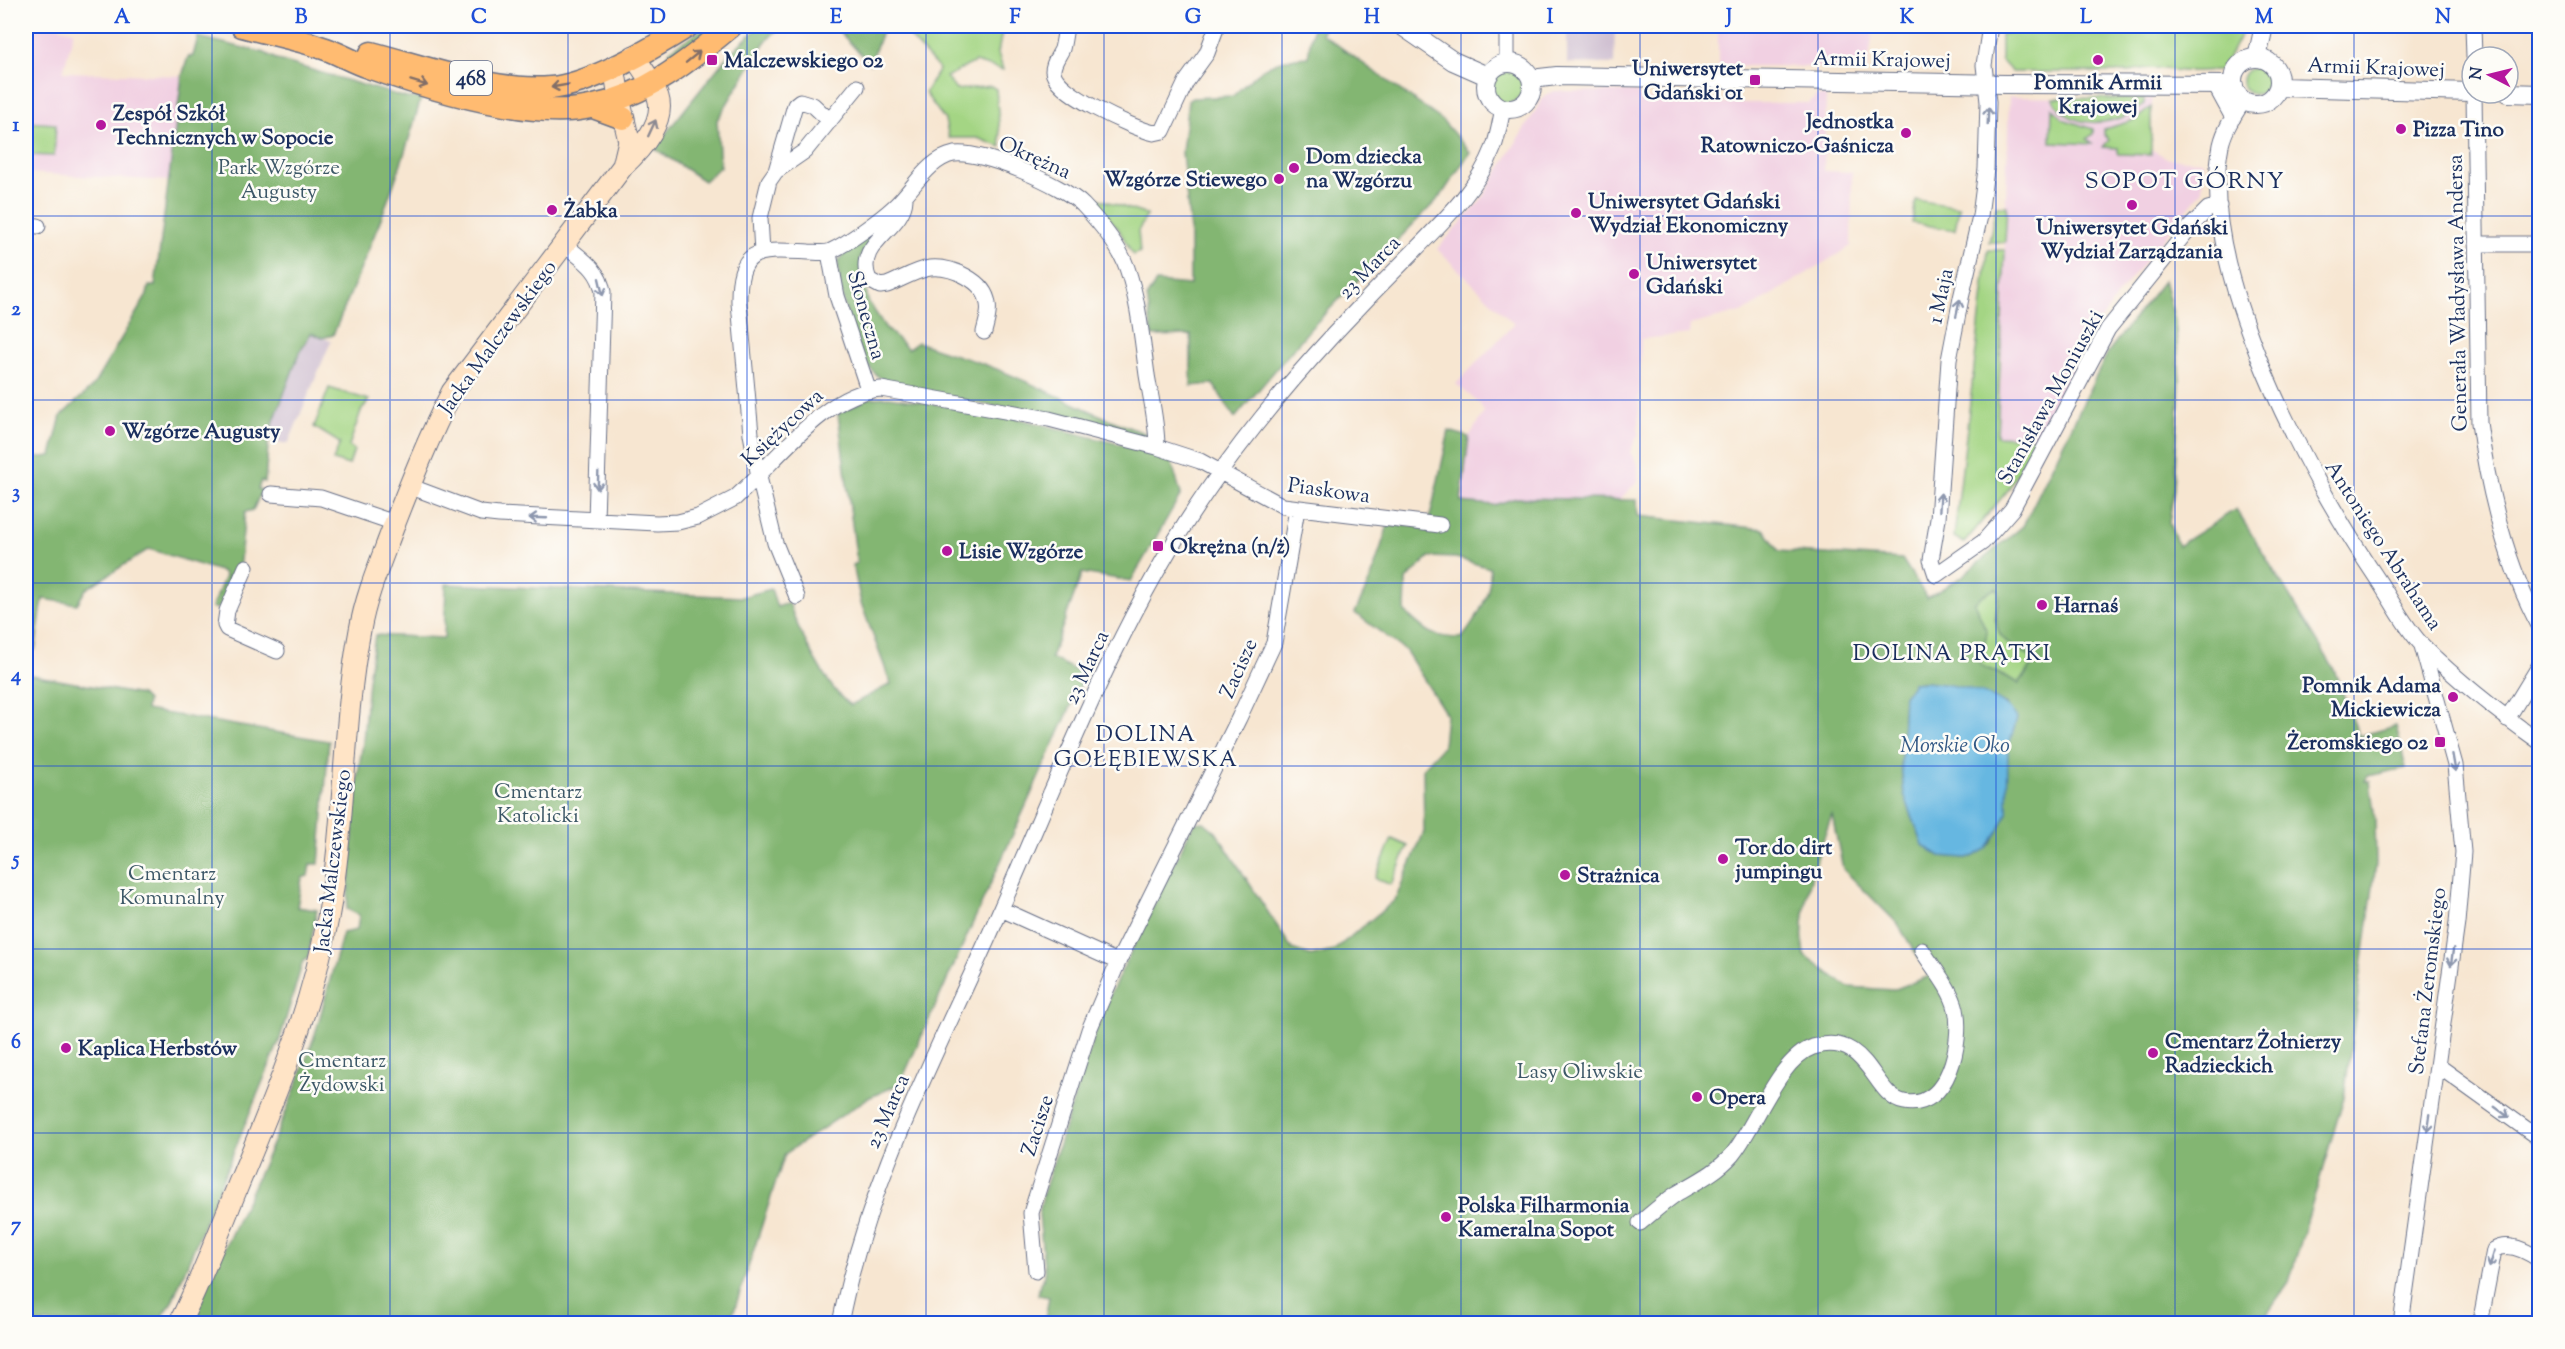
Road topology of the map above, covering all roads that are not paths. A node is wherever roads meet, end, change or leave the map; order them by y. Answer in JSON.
{"nodes":[{"id":1,"x":688,"y":26,"type":"edge"},
{"id":2,"x":731,"y":26,"type":"edge"},
{"id":3,"x":1066,"y":26,"type":"edge"},
{"id":4,"x":1217,"y":26,"type":"edge"},
{"id":5,"x":1402,"y":26,"type":"edge"},
{"id":6,"x":1507,"y":26,"type":"edge"},
{"id":7,"x":1990,"y":26,"type":"edge"},
{"id":8,"x":2264,"y":26,"type":"edge"},
{"id":9,"x":2473,"y":26,"type":"edge"},
{"id":10,"x":254,"y":27,"type":"edge"},
{"id":11,"x":2474,"y":45,"type":"edge"},
{"id":12,"x":325,"y":48,"type":"junction"},
{"id":13,"x":2257,"y":58,"type":"junction"},
{"id":14,"x":624,"y":61,"type":"junction"},
{"id":15,"x":1507,"y":62,"type":"junction"},
{"id":16,"x":1487,"y":76,"type":"junction"},
{"id":17,"x":1531,"y":79,"type":"junction"},
{"id":18,"x":652,"y":84,"type":"junction"},
{"id":19,"x":1986,"y":84,"type":"junction"},
{"id":20,"x":857,"y":87,"type":"dead end"},
{"id":21,"x":2278,"y":87,"type":"junction"},
{"id":22,"x":2231,"y":90,"type":"junction"},
{"id":23,"x":2460,"y":92,"type":"edge"},
{"id":24,"x":2520,"y":93,"type":"edge"},
{"id":25,"x":2540,"y":94,"type":"edge"},
{"id":26,"x":2473,"y":105,"type":"edge"},
{"id":27,"x":621,"y":108,"type":"junction"},
{"id":28,"x":1503,"y":108,"type":"junction"},
{"id":29,"x":2232,"y":118,"type":"junction"},
{"id":30,"x":830,"y":121,"type":"junction"},
{"id":31,"x":623,"y":166,"type":"junction"},
{"id":32,"x":776,"y":171,"type":"junction"},
{"id":33,"x":905,"y":196,"type":"junction"},
{"id":34,"x":2219,"y":206,"type":"junction"},
{"id":35,"x":564,"y":244,"type":"junction"},
{"id":36,"x":2476,"y":244,"type":"junction"},
{"id":37,"x":2540,"y":244,"type":"edge"},
{"id":38,"x":762,"y":252,"type":"junction"},
{"id":39,"x":829,"y":253,"type":"junction"},
{"id":40,"x":984,"y":332,"type":"dead end"},
{"id":41,"x":868,"y":389,"type":"junction"},
{"id":42,"x":1157,"y":447,"type":"junction"},
{"id":43,"x":1220,"y":473,"type":"junction"},
{"id":44,"x":759,"y":477,"type":"junction"},
{"id":45,"x":409,"y":486,"type":"junction"},
{"id":46,"x":271,"y":494,"type":"dead end"},
{"id":47,"x":1297,"y":509,"type":"junction"},
{"id":48,"x":596,"y":520,"type":"junction"},
{"id":49,"x":395,"y":523,"type":"junction"},
{"id":50,"x":1440,"y":525,"type":"dead end"},
{"id":51,"x":246,"y":567,"type":"dead end"},
{"id":52,"x":1936,"y":575,"type":"joint"},
{"id":53,"x":797,"y":597,"type":"dead end"},
{"id":54,"x":2540,"y":627,"type":"edge"},
{"id":55,"x":2422,"y":646,"type":"junction"},
{"id":56,"x":277,"y":651,"type":"dead end"},
{"id":57,"x":2540,"y":665,"type":"edge"},
{"id":58,"x":2507,"y":719,"type":"junction"},
{"id":59,"x":2540,"y":742,"type":"edge"},
{"id":60,"x":1001,"y":909,"type":"junction"},
{"id":61,"x":1922,"y":950,"type":"dead end"},
{"id":62,"x":1118,"y":962,"type":"junction"},
{"id":63,"x":2437,"y":1065,"type":"junction"},
{"id":64,"x":2540,"y":1139,"type":"edge"},
{"id":65,"x":1640,"y":1222,"type":"dead end"},
{"id":66,"x":2540,"y":1260,"type":"edge"},
{"id":67,"x":1036,"y":1271,"type":"dead end"},
{"id":68,"x":179,"y":1323,"type":"edge"},
{"id":69,"x":840,"y":1323,"type":"edge"},
{"id":70,"x":2401,"y":1323,"type":"edge"},
{"id":71,"x":2480,"y":1323,"type":"edge"}],
"edges":[{"from":1,"to":14,"type":"main road","number":"468"},
{"from":18,"to":2,"type":"main road","one_way":true},
{"from":3,"to":4,"type":"street"},
{"from":5,"to":16,"type":"street"},
{"from":6,"to":15,"type":"street"},
{"from":7,"to":19,"type":"street","name":"1 Maja"},
{"from":8,"to":13,"type":"street"},
{"from":9,"to":11,"type":"street"},
{"from":10,"to":12,"type":"main road","number":"468"},
{"from":14,"to":12,"type":"main road","number":"468","one_way":true},
{"from":12,"to":27,"type":"main road","number":"468","one_way":true},
{"from":13,"to":21,"type":"street"},
{"from":13,"to":22,"type":"street"},
{"from":14,"to":18,"type":"main road","name":"Jacka Malczewskiego"},
{"from":14,"to":27,"type":"main road","name":"Jacka Malczewskiego"},
{"from":15,"to":16,"type":"street"},
{"from":15,"to":17,"type":"street"},
{"from":16,"to":28,"type":"street"},
{"from":17,"to":19,"type":"street","name":"Armii Krajowej"},
{"from":17,"to":28,"type":"street"},
{"from":18,"to":27,"type":"main road"},
{"from":31,"to":18,"type":"main road","name":"Jacka Malczewskiego","one_way":true},
{"from":19,"to":22,"type":"street","name":"Armii Krajowej"},
{"from":52,"to":19,"type":"street","name":"1 Maja","one_way":true},
{"from":20,"to":30,"type":"street"},
{"from":21,"to":22,"type":"street"},
{"from":21,"to":23,"type":"street","name":"Armii Krajowej"},
{"from":22,"to":29,"type":"street","name":"Antoniego Abrahama"},
{"from":22,"to":29,"type":"street"},
{"from":24,"to":25,"type":"street"},
{"from":26,"to":36,"type":"street","name":"Generała Władysława Andersa"},
{"from":27,"to":31,"type":"main road","name":"Jacka Malczewskiego"},
{"from":28,"to":43,"type":"street","name":"23 Marca"},
{"from":29,"to":34,"type":"street","name":"Antoniego Abrahama"},
{"from":30,"to":32,"type":"street"},
{"from":30,"to":32,"type":"street"},
{"from":31,"to":35,"type":"main road","name":"Jacka Malczewskiego"},
{"from":32,"to":38,"type":"street"},
{"from":33,"to":39,"type":"street","name":"Okrężna"},
{"from":33,"to":40,"type":"street","name":"Okrężna"},
{"from":33,"to":42,"type":"street","name":"Okrężna"},
{"from":34,"to":52,"type":"street","name":"Stanisława Moniuszki"},
{"from":34,"to":55,"type":"street","name":"Antoniego Abrahama"},
{"from":35,"to":45,"type":"main road","name":"Jacka Malczewskiego"},
{"from":35,"to":48,"type":"street","one_way":true},
{"from":36,"to":37,"type":"street"},
{"from":36,"to":54,"type":"street","name":"Generała Władysława Andersa"},
{"from":38,"to":39,"type":"street"},
{"from":38,"to":44,"type":"street"},
{"from":39,"to":41,"type":"street","name":"Słoneczna"},
{"from":41,"to":42,"type":"street","name":"Księżycowa"},
{"from":41,"to":44,"type":"street","name":"Księżycowa"},
{"from":42,"to":43,"type":"street","name":"Księżycowa"},
{"from":43,"to":47,"type":"street","name":"Piaskowa"},
{"from":43,"to":60,"type":"street","name":"23 Marca"},
{"from":44,"to":48,"type":"street","name":"Księżycowa"},
{"from":44,"to":53,"type":"street"},
{"from":48,"to":45,"type":"street","name":"Księżycowa","one_way":true},
{"from":45,"to":49,"type":"main road","name":"Jacka Malczewskiego"},
{"from":46,"to":49,"type":"street"},
{"from":47,"to":50,"type":"street","name":"Piaskowa"},
{"from":47,"to":62,"type":"street","name":"Zacisze"},
{"from":49,"to":68,"type":"main road","name":"Jacka Malczewskiego"},
{"from":51,"to":56,"type":"street"},
{"from":55,"to":58,"type":"street","name":"Antoniego Abrahama"},
{"from":55,"to":63,"type":"street","name":"Stefana Żeromskiego","one_way":true},
{"from":57,"to":58,"type":"street"},
{"from":58,"to":59,"type":"street","name":"Antoniego Abrahama"},
{"from":60,"to":62,"type":"street"},
{"from":60,"to":69,"type":"street","name":"23 Marca"},
{"from":61,"to":65,"type":"street"},
{"from":62,"to":67,"type":"street","name":"Zacisze"},
{"from":63,"to":64,"type":"street","one_way":true},
{"from":63,"to":70,"type":"street","name":"Stefana Żeromskiego","one_way":true},
{"from":66,"to":71,"type":"street","one_way":true}]}
